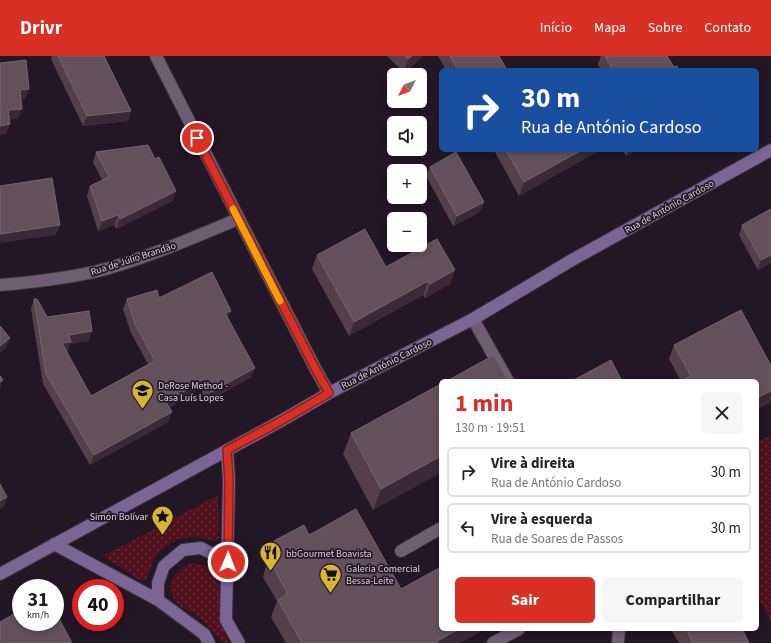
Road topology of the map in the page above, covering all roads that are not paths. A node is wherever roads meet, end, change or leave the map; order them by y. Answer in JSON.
{"nodes":[{"id":1,"x":156,"y":56,"type":"edge"},
{"id":2,"x":771,"y":150,"type":"edge"},
{"id":3,"x":238,"y":219,"type":"junction"},
{"id":4,"x":0,"y":285,"type":"edge"},
{"id":5,"x":473,"y":319,"type":"junction"},
{"id":6,"x":507,"y":379,"type":"edge"},
{"id":7,"x":329,"y":393,"type":"junction"},
{"id":8,"x":227,"y":450,"type":"junction"},
{"id":9,"x":439,"y":529,"type":"edge"},
{"id":10,"x":54,"y":544,"type":"junction"},
{"id":11,"x":401,"y":551,"type":"dead end"},
{"id":12,"x":228,"y":562,"type":"junction"},
{"id":13,"x":0,"y":574,"type":"edge"},
{"id":14,"x":158,"y":600,"type":"junction"},
{"id":15,"x":515,"y":631,"type":"edge"},
{"id":16,"x":619,"y":631,"type":"edge"},
{"id":17,"x":209,"y":643,"type":"edge"},
{"id":18,"x":239,"y":643,"type":"edge"},
{"id":19,"x":493,"y":643,"type":"edge"},
{"id":20,"x":618,"y":643,"type":"edge"}],
"edges":[{"from":1,"to":3,"type":"street"},
{"from":2,"to":5,"type":"street","name":"Rua de António Cardoso"},
{"from":3,"to":4,"type":"street","name":"Rua de Júlio Brandão"},
{"from":3,"to":7,"type":"street"},
{"from":5,"to":6,"type":"street"},
{"from":5,"to":7,"type":"street","name":"Rua de António Cardoso"},
{"from":7,"to":8,"type":"street","name":"Rua de António Cardoso"},
{"from":8,"to":10,"type":"street","name":"Rua de António Cardoso"},
{"from":8,"to":12,"type":"street"},
{"from":9,"to":11,"type":"street"},
{"from":10,"to":13,"type":"street","name":"Rua de António Cardoso"},
{"from":10,"to":14,"type":"street"},
{"from":12,"to":14,"type":"street"},
{"from":12,"to":18,"type":"street"},
{"from":14,"to":17,"type":"street"},
{"from":15,"to":19,"type":"street"},
{"from":16,"to":20,"type":"street"}]}
